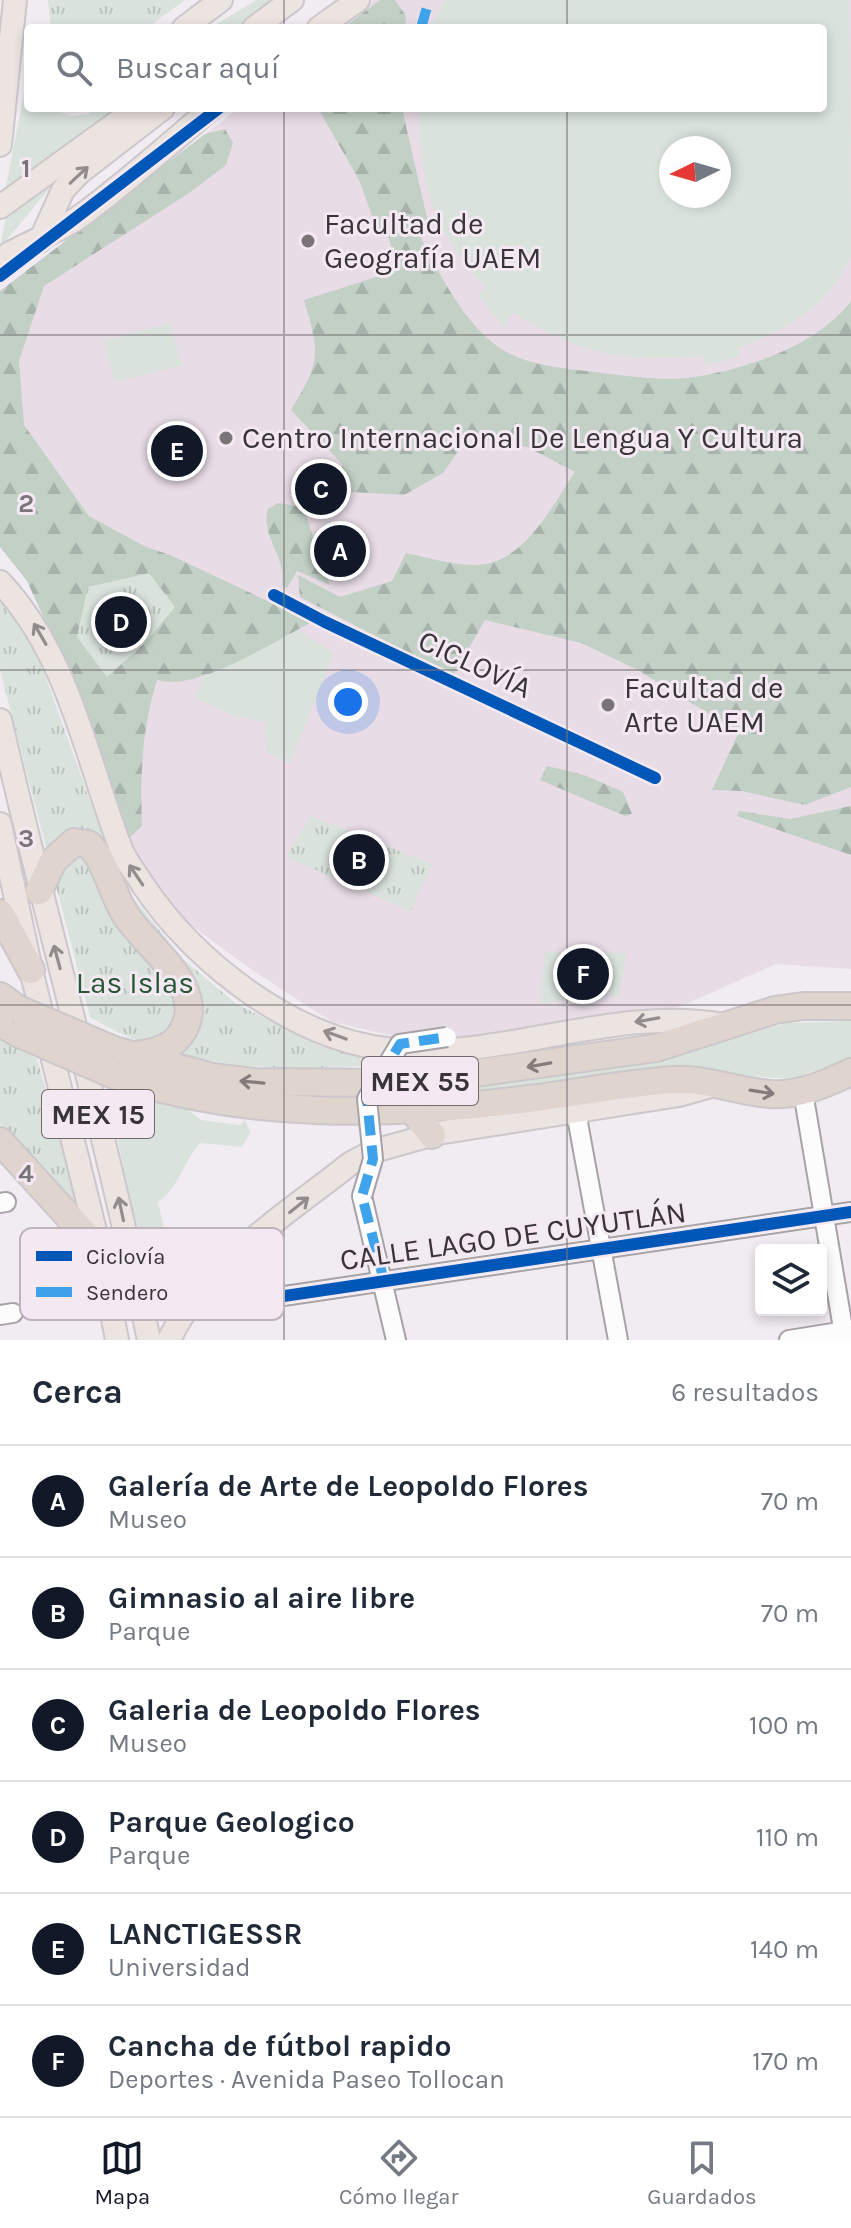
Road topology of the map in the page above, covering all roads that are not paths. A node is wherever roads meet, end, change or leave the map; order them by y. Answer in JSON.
{"nodes":[{"id":1,"x":221,"y":0,"type":"edge"},
{"id":2,"x":292,"y":0,"type":"edge"},
{"id":3,"x":358,"y":0,"type":"edge"},
{"id":4,"x":16,"y":6,"type":"edge"},
{"id":5,"x":189,"y":24,"type":"edge"},
{"id":6,"x":259,"y":24,"type":"edge"},
{"id":7,"x":325,"y":24,"type":"edge"},
{"id":8,"x":24,"y":39,"type":"edge"},
{"id":9,"x":131,"y":112,"type":"edge"},
{"id":10,"x":158,"y":112,"type":"edge"},
{"id":11,"x":207,"y":112,"type":"edge"},
{"id":12,"x":0,"y":145,"type":"edge"},
{"id":13,"x":0,"y":207,"type":"edge"},
{"id":14,"x":40,"y":241,"type":"junction"},
{"id":15,"x":0,"y":259,"type":"edge"},
{"id":16,"x":0,"y":582,"type":"edge"},
{"id":17,"x":0,"y":720,"type":"edge"},
{"id":18,"x":0,"y":824,"type":"edge"},
{"id":19,"x":39,"y":891,"type":"junction"},
{"id":20,"x":0,"y":913,"type":"edge"},
{"id":21,"x":31,"y":970,"type":"junction"},
{"id":22,"x":850,"y":1006,"type":"edge"},
{"id":23,"x":10,"y":1016,"type":"edge"},
{"id":24,"x":724,"y":1025,"type":"junction"},
{"id":25,"x":447,"y":1037,"type":"dead end"},
{"id":26,"x":120,"y":1060,"type":"junction"},
{"id":27,"x":851,"y":1072,"type":"edge"},
{"id":28,"x":722,"y":1083,"type":"junction"},
{"id":29,"x":803,"y":1092,"type":"junction"},
{"id":30,"x":413,"y":1111,"type":"junction"},
{"id":31,"x":576,"y":1112,"type":"junction"},
{"id":32,"x":432,"y":1135,"type":"junction"},
{"id":33,"x":0,"y":1141,"type":"edge"},
{"id":34,"x":851,"y":1212,"type":"edge"},
{"id":35,"x":824,"y":1216,"type":"junction"},
{"id":36,"x":79,"y":1228,"type":"edge"},
{"id":37,"x":94,"y":1228,"type":"edge"},
{"id":38,"x":125,"y":1228,"type":"edge"},
{"id":39,"x":270,"y":1228,"type":"edge"},
{"id":40,"x":601,"y":1249,"type":"junction"},
{"id":41,"x":384,"y":1281,"type":"junction"},
{"id":42,"x":284,"y":1296,"type":"edge"},
{"id":43,"x":113,"y":1320,"type":"edge"},
{"id":44,"x":145,"y":1320,"type":"edge"},
{"id":45,"x":179,"y":1320,"type":"edge"},
{"id":46,"x":846,"y":1334,"type":"edge"},
{"id":47,"x":117,"y":1340,"type":"edge"},
{"id":48,"x":149,"y":1340,"type":"edge"},
{"id":49,"x":169,"y":1340,"type":"edge"},
{"id":50,"x":396,"y":1340,"type":"edge"},
{"id":51,"x":618,"y":1340,"type":"edge"},
{"id":52,"x":789,"y":1340,"type":"edge"}],
"edges":[{"from":1,"to":5,"type":"main road"},
{"from":2,"to":6,"type":"main road"},
{"from":3,"to":7,"type":"main road"},
{"from":4,"to":8,"type":"main road"},
{"from":4,"to":12,"type":"main road"},
{"from":9,"to":13,"type":"main road"},
{"from":14,"to":10,"type":"main road","one_way":true},
{"from":11,"to":14,"type":"main road"},
{"from":14,"to":15,"type":"main road"},
{"from":24,"to":16,"type":"main road","one_way":true},
{"from":17,"to":19,"type":"main road","number":"MEX 15"},
{"from":18,"to":21,"type":"main road","number":"MEX 15"},
{"from":19,"to":26,"type":"highway"},
{"from":38,"to":19,"type":"main road","number":"MEX 15","one_way":true},
{"from":20,"to":21,"type":"highway"},
{"from":21,"to":37,"type":"main road","number":"MEX 15"},
{"from":22,"to":24,"type":"highway","number":"MEX 55"},
{"from":23,"to":26,"type":"highway","number":"MEX 55","bridge":true},
{"from":24,"to":26,"type":"highway","number":"MEX 55","one_way":true},
{"from":25,"to":41,"type":"street","bridge":true},
{"from":26,"to":30,"type":"highway","number":"MEX 55"},
{"from":27,"to":29,"type":"highway","number":"MEX 55"},
{"from":28,"to":29,"type":"highway","number":"MEX 55","one_way":true},
{"from":28,"to":30,"type":"highway","number":"MEX 55"},
{"from":28,"to":31,"type":"main road"},
{"from":29,"to":35,"type":"street"},
{"from":30,"to":32,"type":"highway"},
{"from":31,"to":32,"type":"main road"},
{"from":31,"to":40,"type":"street"},
{"from":39,"to":32,"type":"main road","one_way":true},
{"from":33,"to":36,"type":"highway"},
{"from":34,"to":35,"type":"street","name":"CALLE LAGO DE CUYUTLÁN"},
{"from":35,"to":40,"type":"street","name":"CALLE LAGO DE CUYUTLÁN"},
{"from":35,"to":46,"type":"street"},
{"from":40,"to":41,"type":"street","name":"CALLE LAGO DE CUYUTLÁN"},
{"from":40,"to":51,"type":"street"},
{"from":41,"to":42,"type":"street","name":"CALLE LAGO DE CUYUTLÁN"},
{"from":41,"to":50,"type":"street"},
{"from":43,"to":47,"type":"main road","number":"MEX 15"},
{"from":48,"to":44,"type":"main road","number":"MEX 15","one_way":true},
{"from":45,"to":49,"type":"main road"},
{"from":46,"to":52,"type":"street"}]}
